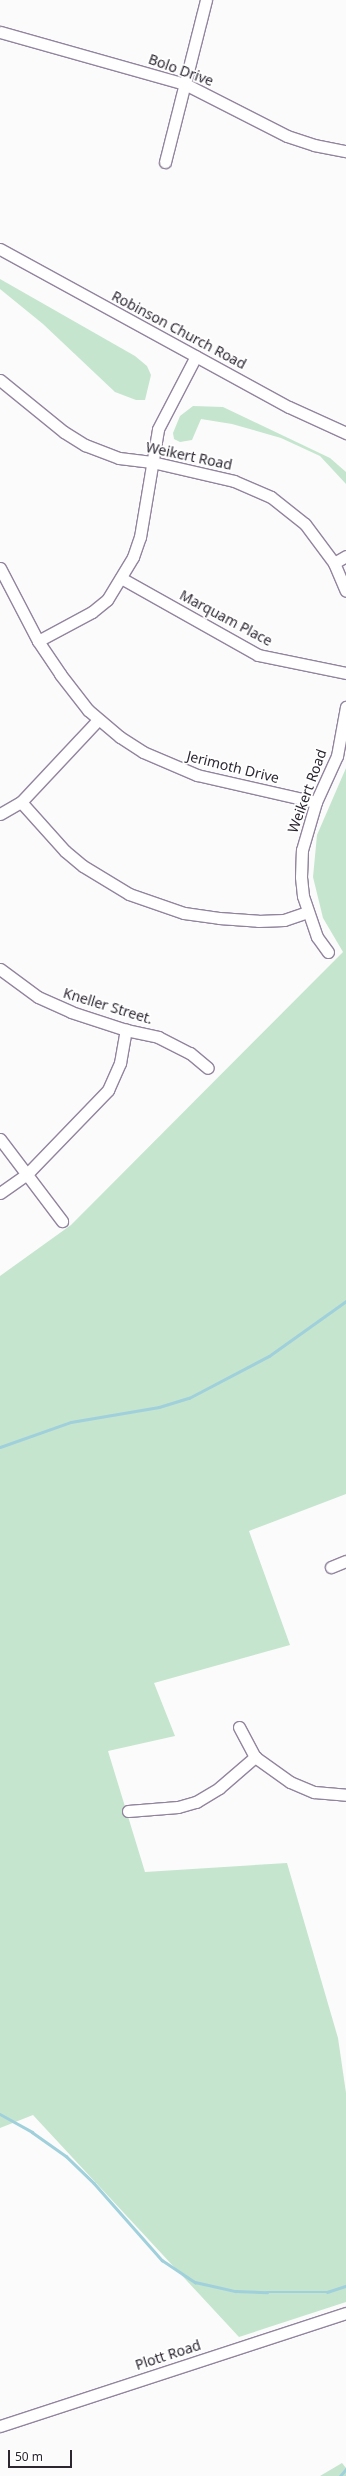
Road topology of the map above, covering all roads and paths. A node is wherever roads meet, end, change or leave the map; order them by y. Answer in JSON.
{"nodes":[{"id":1,"x":206,"y":0,"type":"edge"},
{"id":2,"x":0,"y":32,"type":"edge"},
{"id":3,"x":185,"y":84,"type":"junction"},
{"id":4,"x":346,"y":151,"type":"edge"},
{"id":5,"x":166,"y":162,"type":"dead end"},
{"id":6,"x":0,"y":249,"type":"edge"},
{"id":7,"x":196,"y":356,"type":"junction"},
{"id":8,"x":0,"y":380,"type":"edge"},
{"id":9,"x":346,"y":433,"type":"edge"},
{"id":10,"x":152,"y":462,"type":"junction"},
{"id":11,"x":346,"y":556,"type":"edge"},
{"id":12,"x":334,"y":563,"type":"junction"},
{"id":13,"x":0,"y":568,"type":"edge"},
{"id":14,"x":121,"y":578,"type":"junction"},
{"id":15,"x":346,"y":591,"type":"edge"},
{"id":16,"x":38,"y":641,"type":"junction"},
{"id":17,"x":346,"y":673,"type":"edge"},
{"id":18,"x":346,"y":707,"type":"edge"},
{"id":19,"x":98,"y":720,"type":"junction"},
{"id":20,"x":21,"y":802,"type":"junction"},
{"id":21,"x":316,"y":802,"type":"junction"},
{"id":22,"x":0,"y":814,"type":"edge"},
{"id":23,"x":307,"y":912,"type":"junction"},
{"id":24,"x":328,"y":952,"type":"dead end"},
{"id":25,"x":0,"y":969,"type":"edge"},
{"id":26,"x":126,"y":1030,"type":"junction"},
{"id":27,"x":208,"y":1068,"type":"dead end"},
{"id":28,"x":0,"y":1139,"type":"edge"},
{"id":29,"x":27,"y":1174,"type":"junction"},
{"id":30,"x":0,"y":1193,"type":"edge"},
{"id":31,"x":62,"y":1221,"type":"dead end"},
{"id":32,"x":346,"y":1561,"type":"edge"},
{"id":33,"x":331,"y":1568,"type":"dead end"},
{"id":34,"x":239,"y":1727,"type":"dead end"},
{"id":35,"x":254,"y":1757,"type":"junction"},
{"id":36,"x":346,"y":1795,"type":"edge"},
{"id":37,"x":128,"y":1811,"type":"dead end"},
{"id":38,"x":346,"y":2313,"type":"edge"},
{"id":39,"x":0,"y":2426,"type":"edge"}],
"edges":[{"from":1,"to":3,"type":"street"},
{"from":2,"to":3,"type":"street","name":"Bolo Drive"},
{"from":3,"to":4,"type":"street","name":"Bolo Drive"},
{"from":3,"to":5,"type":"street"},
{"from":6,"to":7,"type":"street","name":"Robinson Church Road"},
{"from":7,"to":9,"type":"street","name":"Robinson Church Road"},
{"from":7,"to":10,"type":"street"},
{"from":8,"to":10,"type":"street","name":"Weikert Road"},
{"from":10,"to":12,"type":"street","name":"Weikert Road"},
{"from":10,"to":14,"type":"street"},
{"from":11,"to":12,"type":"street"},
{"from":12,"to":15,"type":"street","name":"Weikert Road"},
{"from":13,"to":16,"type":"street","name":"Jerimoth Drive"},
{"from":14,"to":16,"type":"street"},
{"from":14,"to":17,"type":"street","name":"Marquam Place"},
{"from":16,"to":19,"type":"street","name":"Jerimoth Drive"},
{"from":18,"to":21,"type":"street","name":"Weikert Road"},
{"from":19,"to":20,"type":"street"},
{"from":19,"to":21,"type":"street","name":"Jerimoth Drive"},
{"from":20,"to":22,"type":"street"},
{"from":20,"to":23,"type":"street"},
{"from":21,"to":23,"type":"street","name":"Weikert Road"},
{"from":23,"to":24,"type":"street","name":"Weikert Road"},
{"from":25,"to":26,"type":"street","name":"Kneller Street."},
{"from":26,"to":27,"type":"street","name":"Kneller Street."},
{"from":26,"to":29,"type":"street"},
{"from":28,"to":29,"type":"street"},
{"from":29,"to":30,"type":"street"},
{"from":29,"to":31,"type":"street"},
{"from":32,"to":33,"type":"street"},
{"from":34,"to":35,"type":"street"},
{"from":35,"to":36,"type":"street"},
{"from":35,"to":37,"type":"street"},
{"from":38,"to":39,"type":"street","name":"Plott Road"}]}
